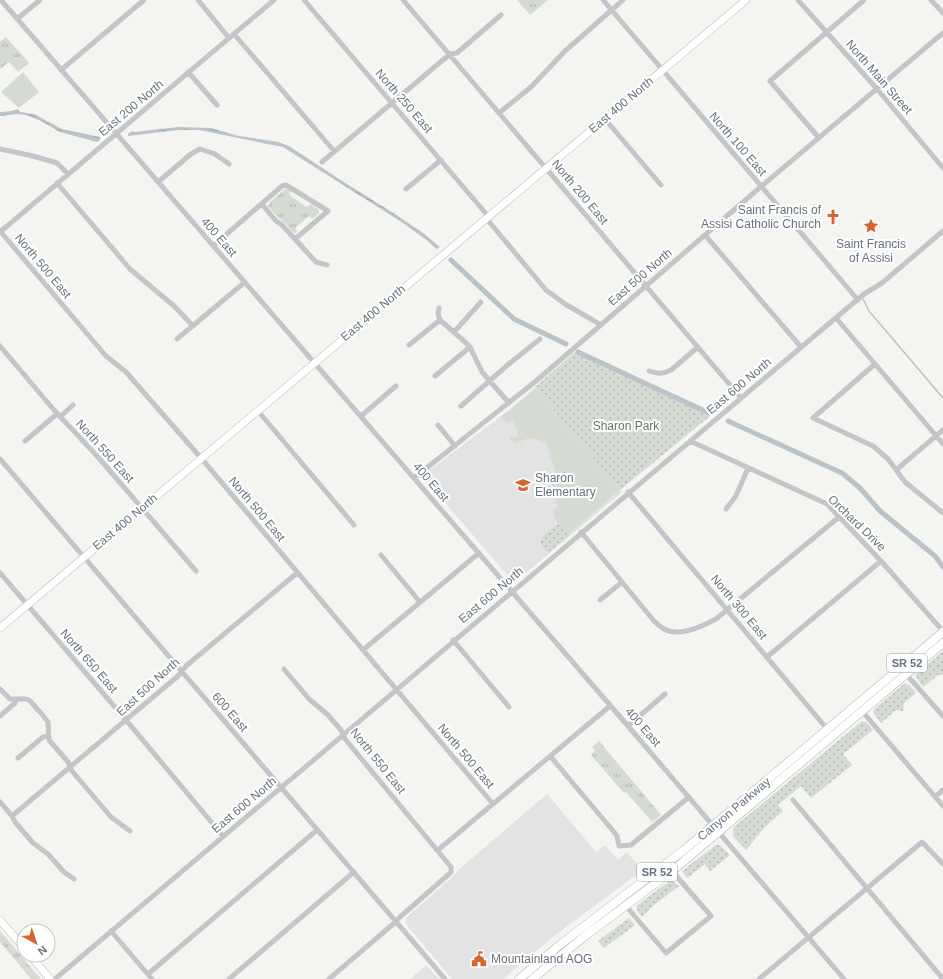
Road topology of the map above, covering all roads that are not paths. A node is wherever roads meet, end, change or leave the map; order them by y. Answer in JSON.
{"nodes":[{"id":1,"x":1,"y":0,"type":"edge"},
{"id":2,"x":40,"y":0,"type":"edge"},
{"id":3,"x":144,"y":0,"type":"edge"},
{"id":4,"x":198,"y":0,"type":"edge"},
{"id":5,"x":274,"y":0,"type":"edge"},
{"id":6,"x":304,"y":0,"type":"edge"},
{"id":7,"x":403,"y":0,"type":"edge"},
{"id":8,"x":603,"y":0,"type":"edge"},
{"id":9,"x":623,"y":0,"type":"edge"},
{"id":10,"x":746,"y":0,"type":"edge"},
{"id":11,"x":798,"y":0,"type":"edge"},
{"id":12,"x":864,"y":0,"type":"edge"},
{"id":13,"x":931,"y":0,"type":"edge"},
{"id":14,"x":612,"y":10,"type":"junction"},
{"id":15,"x":943,"y":13,"type":"edge"},
{"id":16,"x":501,"y":15,"type":"dead end"},
{"id":17,"x":17,"y":19,"type":"junction"},
{"id":18,"x":826,"y":32,"type":"junction"},
{"id":19,"x":943,"y":34,"type":"edge"},
{"id":20,"x":231,"y":36,"type":"junction"},
{"id":21,"x":450,"y":54,"type":"junction"},
{"id":22,"x":61,"y":70,"type":"junction"},
{"id":23,"x":662,"y":70,"type":"junction"},
{"id":24,"x":188,"y":72,"type":"junction"},
{"id":25,"x":877,"y":89,"type":"junction"},
{"id":26,"x":392,"y":104,"type":"junction"},
{"id":27,"x":217,"y":105,"type":"dead end"},
{"id":28,"x":499,"y":113,"type":"junction"},
{"id":29,"x":604,"y":118,"type":"junction"},
{"id":30,"x":116,"y":134,"type":"junction"},
{"id":31,"x":819,"y":138,"type":"junction"},
{"id":32,"x":0,"y":149,"type":"edge"},
{"id":33,"x":334,"y":151,"type":"junction"},
{"id":34,"x":441,"y":160,"type":"junction"},
{"id":35,"x":322,"y":162,"type":"dead end"},
{"id":36,"x":229,"y":164,"type":"dead end"},
{"id":37,"x":546,"y":168,"type":"junction"},
{"id":38,"x":943,"y":168,"type":"edge"},
{"id":39,"x":68,"y":174,"type":"junction"},
{"id":40,"x":158,"y":182,"type":"junction"},
{"id":41,"x":57,"y":183,"type":"junction"},
{"id":42,"x":661,"y":185,"type":"dead end"},
{"id":43,"x":762,"y":187,"type":"junction"},
{"id":44,"x":406,"y":189,"type":"dead end"},
{"id":45,"x":262,"y":204,"type":"junction"},
{"id":46,"x":487,"y":217,"type":"junction"},
{"id":47,"x":0,"y":231,"type":"edge"},
{"id":48,"x":943,"y":231,"type":"edge"},
{"id":49,"x":705,"y":235,"type":"junction"},
{"id":50,"x":295,"y":239,"type":"junction"},
{"id":51,"x":213,"y":246,"type":"junction"},
{"id":52,"x":327,"y":266,"type":"dead end"},
{"id":53,"x":245,"y":282,"type":"junction"},
{"id":54,"x":646,"y":285,"type":"junction"},
{"id":55,"x":858,"y":300,"type":"junction"},
{"id":56,"x":481,"y":302,"type":"dead end"},
{"id":57,"x":439,"y":308,"type":"dead end"},
{"id":58,"x":836,"y":318,"type":"junction"},
{"id":59,"x":440,"y":320,"type":"junction"},
{"id":60,"x":601,"y":324,"type":"junction"},
{"id":61,"x":193,"y":326,"type":"junction"},
{"id":62,"x":454,"y":332,"type":"junction"},
{"id":63,"x":177,"y":340,"type":"dead end"},
{"id":64,"x":540,"y":340,"type":"dead end"},
{"id":65,"x":409,"y":345,"type":"dead end"},
{"id":66,"x":0,"y":346,"type":"edge"},
{"id":67,"x":470,"y":347,"type":"junction"},
{"id":68,"x":698,"y":347,"type":"junction"},
{"id":69,"x":801,"y":347,"type":"junction"},
{"id":70,"x":314,"y":362,"type":"junction"},
{"id":71,"x":875,"y":364,"type":"junction"},
{"id":72,"x":649,"y":371,"type":"dead end"},
{"id":73,"x":435,"y":376,"type":"dead end"},
{"id":74,"x":490,"y":382,"type":"junction"},
{"id":75,"x":396,"y":386,"type":"dead end"},
{"id":76,"x":741,"y":398,"type":"junction"},
{"id":77,"x":510,"y":403,"type":"junction"},
{"id":78,"x":73,"y":405,"type":"dead end"},
{"id":79,"x":461,"y":406,"type":"dead end"},
{"id":80,"x":258,"y":411,"type":"junction"},
{"id":81,"x":59,"y":415,"type":"junction"},
{"id":82,"x":361,"y":416,"type":"junction"},
{"id":83,"x":438,"y":425,"type":"dead end"},
{"id":84,"x":943,"y":430,"type":"edge"},
{"id":85,"x":936,"y":436,"type":"junction"},
{"id":86,"x":25,"y":441,"type":"dead end"},
{"id":87,"x":690,"y":441,"type":"junction"},
{"id":88,"x":943,"y":444,"type":"edge"},
{"id":89,"x":455,"y":446,"type":"junction"},
{"id":90,"x":201,"y":458,"type":"junction"},
{"id":91,"x":0,"y":459,"type":"edge"},
{"id":92,"x":748,"y":468,"type":"junction"},
{"id":93,"x":896,"y":470,"type":"junction"},
{"id":94,"x":414,"y":478,"type":"junction"},
{"id":95,"x":628,"y":492,"type":"junction"},
{"id":96,"x":142,"y":508,"type":"junction"},
{"id":97,"x":726,"y":509,"type":"dead end"},
{"id":98,"x":943,"y":513,"type":"edge"},
{"id":99,"x":839,"y":518,"type":"junction"},
{"id":100,"x":354,"y":525,"type":"dead end"},
{"id":101,"x":581,"y":532,"type":"junction"},
{"id":102,"x":478,"y":553,"type":"junction"},
{"id":103,"x":381,"y":555,"type":"dead end"},
{"id":104,"x":84,"y":557,"type":"junction"},
{"id":105,"x":882,"y":561,"type":"junction"},
{"id":106,"x":196,"y":571,"type":"dead end"},
{"id":107,"x":0,"y":573,"type":"edge"},
{"id":108,"x":297,"y":573,"type":"junction"},
{"id":109,"x":622,"y":582,"type":"junction"},
{"id":110,"x":511,"y":591,"type":"junction"},
{"id":111,"x":600,"y":600,"type":"dead end"},
{"id":112,"x":420,"y":602,"type":"junction"},
{"id":113,"x":27,"y":605,"type":"junction"},
{"id":114,"x":728,"y":610,"type":"junction"},
{"id":115,"x":0,"y":628,"type":"edge"},
{"id":116,"x":943,"y":631,"type":"edge"},
{"id":117,"x":454,"y":640,"type":"junction"},
{"id":118,"x":943,"y":643,"type":"edge"},
{"id":119,"x":363,"y":650,"type":"junction"},
{"id":120,"x":767,"y":657,"type":"junction"},
{"id":121,"x":284,"y":668,"type":"dead end"},
{"id":122,"x":182,"y":671,"type":"junction"},
{"id":123,"x":906,"y":674,"type":"junction"},
{"id":124,"x":0,"y":689,"type":"edge"},
{"id":125,"x":396,"y":689,"type":"junction"},
{"id":126,"x":665,"y":694,"type":"dead end"},
{"id":127,"x":17,"y":699,"type":"junction"},
{"id":128,"x":610,"y":706,"type":"junction"},
{"id":129,"x":509,"y":707,"type":"dead end"},
{"id":130,"x":862,"y":711,"type":"junction"},
{"id":131,"x":0,"y":716,"type":"edge"},
{"id":132,"x":943,"y":716,"type":"edge"},
{"id":133,"x":126,"y":720,"type":"junction"},
{"id":134,"x":628,"y":726,"type":"junction"},
{"id":135,"x":830,"y":733,"type":"junction"},
{"id":136,"x":343,"y":734,"type":"junction"},
{"id":137,"x":48,"y":736,"type":"junction"},
{"id":138,"x":550,"y":756,"type":"junction"},
{"id":139,"x":18,"y":758,"type":"dead end"},
{"id":140,"x":70,"y":767,"type":"junction"},
{"id":141,"x":281,"y":787,"type":"junction"},
{"id":142,"x":943,"y":790,"type":"edge"},
{"id":143,"x":689,"y":797,"type":"junction"},
{"id":144,"x":935,"y":797,"type":"junction"},
{"id":145,"x":793,"y":800,"type":"dead end"},
{"id":146,"x":0,"y":802,"type":"edge"},
{"id":147,"x":493,"y":804,"type":"junction"},
{"id":148,"x":943,"y":806,"type":"edge"},
{"id":149,"x":12,"y":816,"type":"junction"},
{"id":150,"x":716,"y":829,"type":"junction"},
{"id":151,"x":317,"y":830,"type":"junction"},
{"id":152,"x":130,"y":832,"type":"dead end"},
{"id":153,"x":223,"y":836,"type":"junction"},
{"id":154,"x":438,"y":850,"type":"junction"},
{"id":155,"x":943,"y":864,"type":"edge"},
{"id":156,"x":672,"y":870,"type":"junction"},
{"id":157,"x":354,"y":872,"type":"junction"},
{"id":158,"x":74,"y":879,"type":"dead end"},
{"id":159,"x":867,"y":888,"type":"junction"},
{"id":160,"x":626,"y":906,"type":"junction"},
{"id":161,"x":0,"y":920,"type":"edge"},
{"id":162,"x":396,"y":922,"type":"junction"},
{"id":163,"x":111,"y":931,"type":"junction"},
{"id":164,"x":808,"y":938,"type":"junction"},
{"id":165,"x":16,"y":939,"type":"edge"},
{"id":166,"x":37,"y":963,"type":"edge"},
{"id":167,"x":148,"y":974,"type":"junction"},
{"id":168,"x":333,"y":978,"type":"edge"},
{"id":169,"x":50,"y":979,"type":"edge"},
{"id":170,"x":55,"y":979,"type":"edge"},
{"id":171,"x":152,"y":979,"type":"edge"},
{"id":172,"x":229,"y":979,"type":"edge"},
{"id":173,"x":445,"y":979,"type":"edge"},
{"id":174,"x":519,"y":979,"type":"edge"},
{"id":175,"x":532,"y":979,"type":"edge"},
{"id":176,"x":759,"y":979,"type":"edge"},
{"id":177,"x":844,"y":979,"type":"edge"},
{"id":178,"x":943,"y":979,"type":"edge"}],
"edges":[{"from":1,"to":17,"type":"street","name":"400 East"},
{"from":2,"to":17,"type":"street"},
{"from":3,"to":22,"type":"street"},
{"from":4,"to":20,"type":"street"},
{"from":5,"to":20,"type":"street","name":"East 200 North"},
{"from":6,"to":26,"type":"street","name":"North 250 East"},
{"from":7,"to":21,"type":"street","name":"North 200 East"},
{"from":8,"to":14,"type":"street","name":"North 100 East"},
{"from":9,"to":14,"type":"street"},
{"from":10,"to":23,"type":"main road","name":"East 400 North"},
{"from":11,"to":18,"type":"street","name":"North Main Street"},
{"from":12,"to":18,"type":"street"},
{"from":13,"to":15,"type":"street"},
{"from":14,"to":23,"type":"street","name":"North 100 East"},
{"from":14,"to":28,"type":"street"},
{"from":16,"to":21,"type":"street"},
{"from":17,"to":22,"type":"street","name":"400 East"},
{"from":18,"to":25,"type":"street","name":"North Main Street"},
{"from":18,"to":31,"type":"street"},
{"from":19,"to":25,"type":"street","name":"East 500 North"},
{"from":20,"to":24,"type":"street","name":"East 200 North"},
{"from":20,"to":33,"type":"street"},
{"from":21,"to":26,"type":"street"},
{"from":21,"to":28,"type":"street","name":"North 200 East"},
{"from":22,"to":30,"type":"street","name":"400 East"},
{"from":23,"to":29,"type":"main road","name":"East 400 North"},
{"from":23,"to":43,"type":"street","name":"North 100 East"},
{"from":24,"to":27,"type":"street"},
{"from":24,"to":30,"type":"street","name":"East 200 North"},
{"from":25,"to":31,"type":"street","name":"East 500 North"},
{"from":25,"to":38,"type":"street","name":"North Main Street"},
{"from":26,"to":33,"type":"street"},
{"from":26,"to":34,"type":"street","name":"North 250 East"},
{"from":28,"to":37,"type":"street","name":"North 200 East"},
{"from":29,"to":37,"type":"main road","name":"East 400 North"},
{"from":29,"to":42,"type":"street"},
{"from":30,"to":39,"type":"street","name":"East 200 North"},
{"from":30,"to":40,"type":"street","name":"400 East"},
{"from":31,"to":43,"type":"street","name":"East 500 North"},
{"from":32,"to":39,"type":"street"},
{"from":33,"to":35,"type":"street"},
{"from":34,"to":44,"type":"street"},
{"from":34,"to":46,"type":"street","name":"North 250 East"},
{"from":36,"to":40,"type":"street"},
{"from":37,"to":46,"type":"main road","name":"East 400 North"},
{"from":37,"to":54,"type":"street","name":"North 200 East"},
{"from":39,"to":41,"type":"street","name":"East 200 North"},
{"from":40,"to":51,"type":"street","name":"400 East"},
{"from":41,"to":47,"type":"street","name":"East 200 North"},
{"from":41,"to":61,"type":"street"},
{"from":43,"to":49,"type":"street","name":"East 500 North"},
{"from":43,"to":55,"type":"street","name":"North 100 East"},
{"from":45,"to":50,"type":"street"},
{"from":45,"to":50,"type":"street"},
{"from":45,"to":51,"type":"street"},
{"from":46,"to":60,"type":"street","name":"North 250 East"},
{"from":46,"to":70,"type":"main road","name":"East 400 North"},
{"from":47,"to":90,"type":"street","name":"North 500 East"},
{"from":48,"to":55,"type":"street","name":"East 600 North"},
{"from":49,"to":54,"type":"street","name":"East 500 North"},
{"from":49,"to":69,"type":"street"},
{"from":50,"to":52,"type":"street"},
{"from":51,"to":53,"type":"street","name":"400 East"},
{"from":53,"to":61,"type":"street"},
{"from":53,"to":70,"type":"street","name":"400 East"},
{"from":54,"to":60,"type":"street","name":"East 500 North"},
{"from":54,"to":68,"type":"street","name":"North 200 East"},
{"from":55,"to":58,"type":"street","name":"East 600 North"},
{"from":56,"to":62,"type":"street"},
{"from":57,"to":59,"type":"street"},
{"from":58,"to":69,"type":"street","name":"East 600 North"},
{"from":58,"to":71,"type":"street"},
{"from":59,"to":62,"type":"street"},
{"from":59,"to":65,"type":"street"},
{"from":60,"to":77,"type":"street","name":"East 500 North"},
{"from":61,"to":63,"type":"street"},
{"from":62,"to":67,"type":"street"},
{"from":64,"to":74,"type":"street"},
{"from":66,"to":81,"type":"street","name":"North 550 East"},
{"from":67,"to":73,"type":"street"},
{"from":67,"to":74,"type":"street"},
{"from":68,"to":72,"type":"street"},
{"from":68,"to":76,"type":"street","name":"North 200 East"},
{"from":69,"to":76,"type":"street","name":"East 600 North"},
{"from":70,"to":80,"type":"main road","name":"East 400 North"},
{"from":70,"to":82,"type":"street","name":"400 East"},
{"from":71,"to":85,"type":"street"},
{"from":71,"to":93,"type":"street"},
{"from":74,"to":77,"type":"street"},
{"from":74,"to":79,"type":"street"},
{"from":75,"to":82,"type":"street"},
{"from":76,"to":87,"type":"street","name":"East 600 North"},
{"from":77,"to":89,"type":"street","name":"East 500 North"},
{"from":78,"to":81,"type":"street"},
{"from":80,"to":90,"type":"main road","name":"East 400 North"},
{"from":80,"to":100,"type":"street"},
{"from":81,"to":86,"type":"street"},
{"from":81,"to":96,"type":"street","name":"North 550 East"},
{"from":82,"to":94,"type":"street","name":"400 East"},
{"from":83,"to":89,"type":"street"},
{"from":84,"to":85,"type":"street"},
{"from":85,"to":88,"type":"street"},
{"from":85,"to":93,"type":"street"},
{"from":87,"to":92,"type":"street","name":"Orchard Drive"},
{"from":87,"to":95,"type":"street","name":"East 600 North"},
{"from":89,"to":94,"type":"street","name":"East 500 North"},
{"from":90,"to":96,"type":"main road","name":"East 400 North"},
{"from":90,"to":108,"type":"street","name":"North 500 East"},
{"from":91,"to":104,"type":"street","name":"600 East"},
{"from":92,"to":97,"type":"street"},
{"from":92,"to":99,"type":"street","name":"Orchard Drive"},
{"from":93,"to":98,"type":"street"},
{"from":94,"to":102,"type":"street","name":"400 East"},
{"from":95,"to":101,"type":"street","name":"East 600 North"},
{"from":95,"to":114,"type":"street","name":"North 300 East"},
{"from":96,"to":104,"type":"main road","name":"East 400 North"},
{"from":96,"to":106,"type":"street","name":"North 550 East"},
{"from":99,"to":105,"type":"street","name":"Orchard Drive"},
{"from":99,"to":114,"type":"street"},
{"from":101,"to":109,"type":"street"},
{"from":101,"to":110,"type":"street","name":"East 600 North"},
{"from":102,"to":110,"type":"street","name":"400 East"},
{"from":102,"to":112,"type":"street"},
{"from":103,"to":112,"type":"street"},
{"from":104,"to":113,"type":"main road","name":"East 400 North"},
{"from":104,"to":122,"type":"street","name":"600 East"},
{"from":105,"to":116,"type":"street","name":"Orchard Drive"},
{"from":105,"to":120,"type":"street"},
{"from":107,"to":113,"type":"street","name":"North 650 East"},
{"from":108,"to":119,"type":"street","name":"North 500 East"},
{"from":108,"to":122,"type":"street","name":"East 500 North"},
{"from":109,"to":111,"type":"street"},
{"from":109,"to":114,"type":"street"},
{"from":110,"to":117,"type":"street","name":"East 600 North"},
{"from":110,"to":128,"type":"street","name":"400 East"},
{"from":112,"to":119,"type":"street"},
{"from":113,"to":115,"type":"main road","name":"East 400 North"},
{"from":113,"to":133,"type":"street","name":"North 650 East"},
{"from":114,"to":120,"type":"street","name":"North 300 East"},
{"from":116,"to":135,"type":"highway","name":"Canyon Parkway","number":"SR 52"},
{"from":117,"to":125,"type":"street","name":"East 600 North"},
{"from":117,"to":129,"type":"street"},
{"from":118,"to":123,"type":"highway","name":"Canyon Parkway","number":"SR 52"},
{"from":119,"to":125,"type":"street","name":"North 500 East"},
{"from":120,"to":135,"type":"street","name":"North 300 East"},
{"from":121,"to":136,"type":"street","name":"North 550 East"},
{"from":122,"to":133,"type":"street","name":"East 500 North"},
{"from":122,"to":141,"type":"street","name":"600 East"},
{"from":123,"to":130,"type":"highway","name":"Canyon Parkway","number":"SR 52"},
{"from":123,"to":132,"type":"street"},
{"from":124,"to":127,"type":"street"},
{"from":125,"to":136,"type":"street","name":"East 600 North"},
{"from":125,"to":147,"type":"street","name":"North 500 East"},
{"from":126,"to":134,"type":"street"},
{"from":127,"to":131,"type":"street"},
{"from":127,"to":137,"type":"street"},
{"from":128,"to":134,"type":"street","name":"400 East"},
{"from":128,"to":138,"type":"street"},
{"from":130,"to":135,"type":"highway","name":"Canyon Parkway","number":"SR 52"},
{"from":130,"to":144,"type":"street"},
{"from":133,"to":140,"type":"street","name":"East 500 North"},
{"from":133,"to":153,"type":"street","name":"North 650 East"},
{"from":134,"to":143,"type":"street","name":"400 East"},
{"from":135,"to":150,"type":"highway","name":"Canyon Parkway","number":"SR 52"},
{"from":136,"to":141,"type":"street","name":"East 600 North"},
{"from":136,"to":154,"type":"street","name":"North 550 East"},
{"from":137,"to":139,"type":"street"},
{"from":137,"to":140,"type":"street"},
{"from":138,"to":143,"type":"street"},
{"from":138,"to":147,"type":"street"},
{"from":140,"to":149,"type":"street","name":"East 500 North"},
{"from":140,"to":152,"type":"street"},
{"from":141,"to":151,"type":"street","name":"600 East"},
{"from":141,"to":153,"type":"street","name":"East 600 North"},
{"from":142,"to":144,"type":"street"},
{"from":143,"to":150,"type":"street","name":"400 East"},
{"from":144,"to":148,"type":"street"},
{"from":145,"to":159,"type":"street"},
{"from":146,"to":149,"type":"street"},
{"from":147,"to":154,"type":"street"},
{"from":149,"to":158,"type":"street"},
{"from":150,"to":156,"type":"highway","name":"Canyon Parkway","number":"SR 52"},
{"from":150,"to":164,"type":"street","name":"400 East"},
{"from":150,"to":174,"type":"highway","name":"Canyon Parkway","number":"SR 52"},
{"from":151,"to":157,"type":"street","name":"600 East"},
{"from":151,"to":167,"type":"street"},
{"from":153,"to":163,"type":"street","name":"East 600 North"},
{"from":154,"to":162,"type":"street","name":"North 550 East"},
{"from":155,"to":159,"type":"street"},
{"from":156,"to":160,"type":"highway","name":"Canyon Parkway","number":"SR 52"},
{"from":156,"to":160,"type":"street"},
{"from":157,"to":162,"type":"street","name":"600 East"},
{"from":157,"to":172,"type":"street"},
{"from":159,"to":164,"type":"street"},
{"from":159,"to":178,"type":"street"},
{"from":160,"to":175,"type":"highway","name":"Canyon Parkway","number":"SR 52"},
{"from":161,"to":165,"type":"main road"},
{"from":162,"to":168,"type":"street"},
{"from":162,"to":173,"type":"street","name":"600 East"},
{"from":163,"to":167,"type":"street"},
{"from":163,"to":170,"type":"street","name":"East 600 North"},
{"from":164,"to":176,"type":"street"},
{"from":164,"to":177,"type":"street","name":"400 East"},
{"from":166,"to":169,"type":"main road"},
{"from":167,"to":171,"type":"street"}]}
